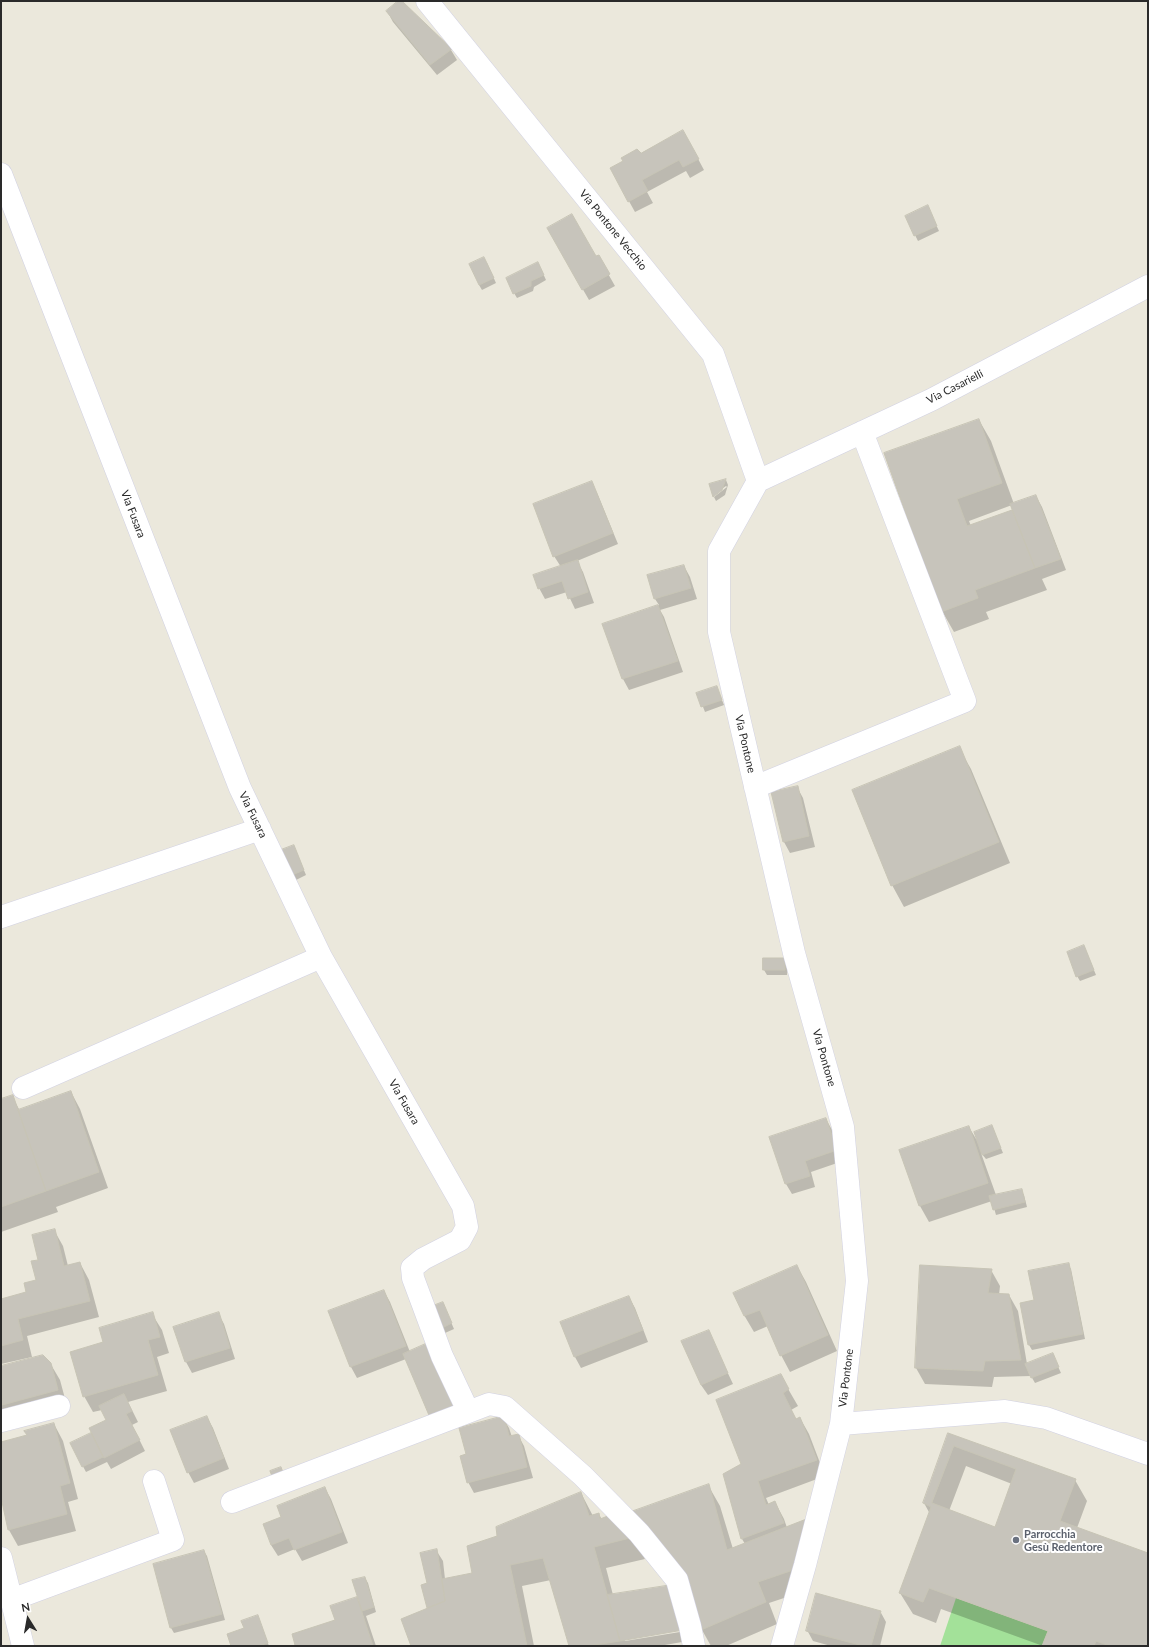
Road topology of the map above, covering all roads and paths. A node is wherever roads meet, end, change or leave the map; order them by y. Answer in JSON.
{"nodes":[{"id":1,"x":427,"y":1,"type":"edge"},
{"id":2,"x":1,"y":174,"type":"edge"},
{"id":3,"x":1148,"y":286,"type":"edge"},
{"id":4,"x":862,"y":432,"type":"junction"},
{"id":5,"x":758,"y":481,"type":"junction"},
{"id":6,"x":754,"y":787,"type":"junction"},
{"id":7,"x":260,"y":829,"type":"junction"},
{"id":8,"x":1,"y":917,"type":"edge"},
{"id":9,"x":321,"y":957,"type":"junction"},
{"id":10,"x":24,"y":1088,"type":"dead end"},
{"id":11,"x":59,"y":1406,"type":"dead end"},
{"id":12,"x":468,"y":1411,"type":"junction"},
{"id":13,"x":1,"y":1421,"type":"edge"},
{"id":14,"x":841,"y":1424,"type":"junction"},
{"id":15,"x":1148,"y":1454,"type":"edge"},
{"id":16,"x":154,"y":1481,"type":"dead end"},
{"id":17,"x":232,"y":1502,"type":"dead end"},
{"id":18,"x":1,"y":1558,"type":"edge"},
{"id":19,"x":11,"y":1600,"type":"junction"},
{"id":20,"x":23,"y":1646,"type":"edge"},
{"id":21,"x":694,"y":1646,"type":"edge"},
{"id":22,"x":782,"y":1646,"type":"edge"}],
"edges":[{"from":1,"to":5,"type":"street","name":"Via Pontone Vecchio"},
{"from":2,"to":7,"type":"street","name":"Via Fusara"},
{"from":3,"to":4,"type":"street","name":"Via Casarielli"},
{"from":4,"to":5,"type":"street","name":"Via Casarielli"},
{"from":4,"to":6,"type":"street"},
{"from":5,"to":6,"type":"street","name":"Via Pontone"},
{"from":6,"to":14,"type":"street","name":"Via Pontone"},
{"from":7,"to":8,"type":"street"},
{"from":7,"to":9,"type":"street","name":"Via Fusara"},
{"from":9,"to":10,"type":"street"},
{"from":9,"to":12,"type":"street","name":"Via Fusara"},
{"from":11,"to":13,"type":"street"},
{"from":12,"to":17,"type":"street"},
{"from":12,"to":21,"type":"street"},
{"from":14,"to":15,"type":"street"},
{"from":14,"to":22,"type":"street","name":"Via Pontone"},
{"from":16,"to":19,"type":"street"},
{"from":18,"to":19,"type":"street"},
{"from":19,"to":20,"type":"street"}]}
